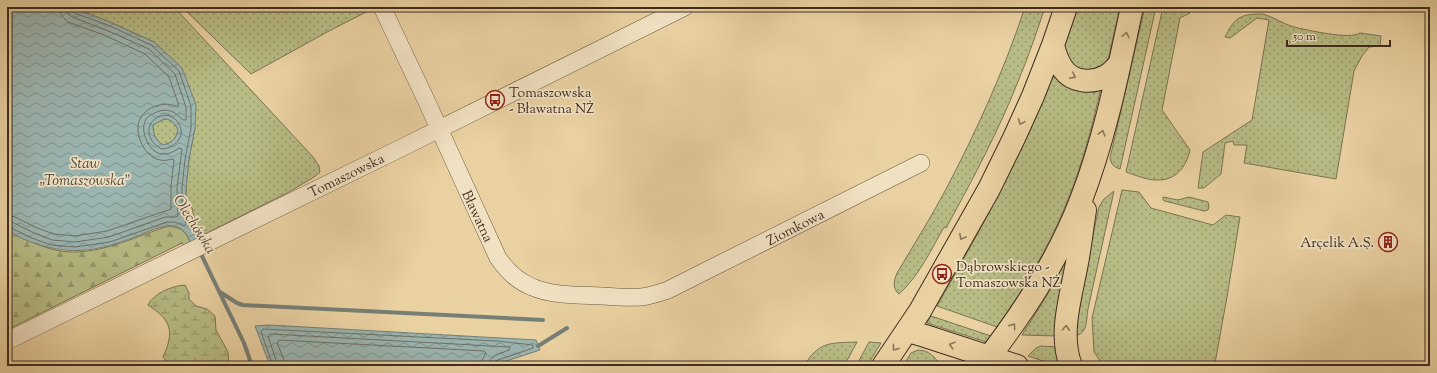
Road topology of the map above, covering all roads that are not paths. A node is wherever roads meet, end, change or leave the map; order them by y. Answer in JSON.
{"nodes":[{"id":1,"x":382,"y":7,"type":"edge"},
{"id":2,"x":685,"y":7,"type":"edge"},
{"id":3,"x":1066,"y":7,"type":"edge"},
{"id":4,"x":1132,"y":7,"type":"edge"},
{"id":5,"x":1053,"y":45,"type":"junction"},
{"id":6,"x":1120,"y":63,"type":"junction"},
{"id":7,"x":438,"y":129,"type":"junction"},
{"id":8,"x":921,"y":163,"type":"dead end"},
{"id":9,"x":1092,"y":171,"type":"junction"},
{"id":10,"x":668,"y":290,"type":"joint"},
{"id":11,"x":908,"y":331,"type":"junction"},
{"id":12,"x":7,"y":341,"type":"edge"},
{"id":13,"x":986,"y":361,"type":"edge"},
{"id":14,"x":883,"y":366,"type":"edge"},
{"id":15,"x":1017,"y":366,"type":"edge"},
{"id":16,"x":1071,"y":366,"type":"edge"}],
"edges":[{"from":1,"to":7,"type":"street","name":"Bławatna"},
{"from":2,"to":7,"type":"street","name":"Tomaszowska"},
{"from":3,"to":5,"type":"main road"},
{"from":6,"to":4,"type":"main road","one_way":true},
{"from":5,"to":6,"type":"main road","one_way":true},
{"from":5,"to":11,"type":"main road","one_way":true},
{"from":9,"to":6,"type":"main road","one_way":true},
{"from":7,"to":10,"type":"street","name":"Bławatna"},
{"from":7,"to":12,"type":"street","name":"Tomaszowska"},
{"from":8,"to":10,"type":"street","name":"Ziomkowa"},
{"from":13,"to":9,"type":"main road","one_way":true},
{"from":16,"to":9,"type":"main road","one_way":true},
{"from":13,"to":11,"type":"main road","one_way":true},
{"from":11,"to":14,"type":"main road","one_way":true},
{"from":13,"to":15,"type":"main road"}]}
